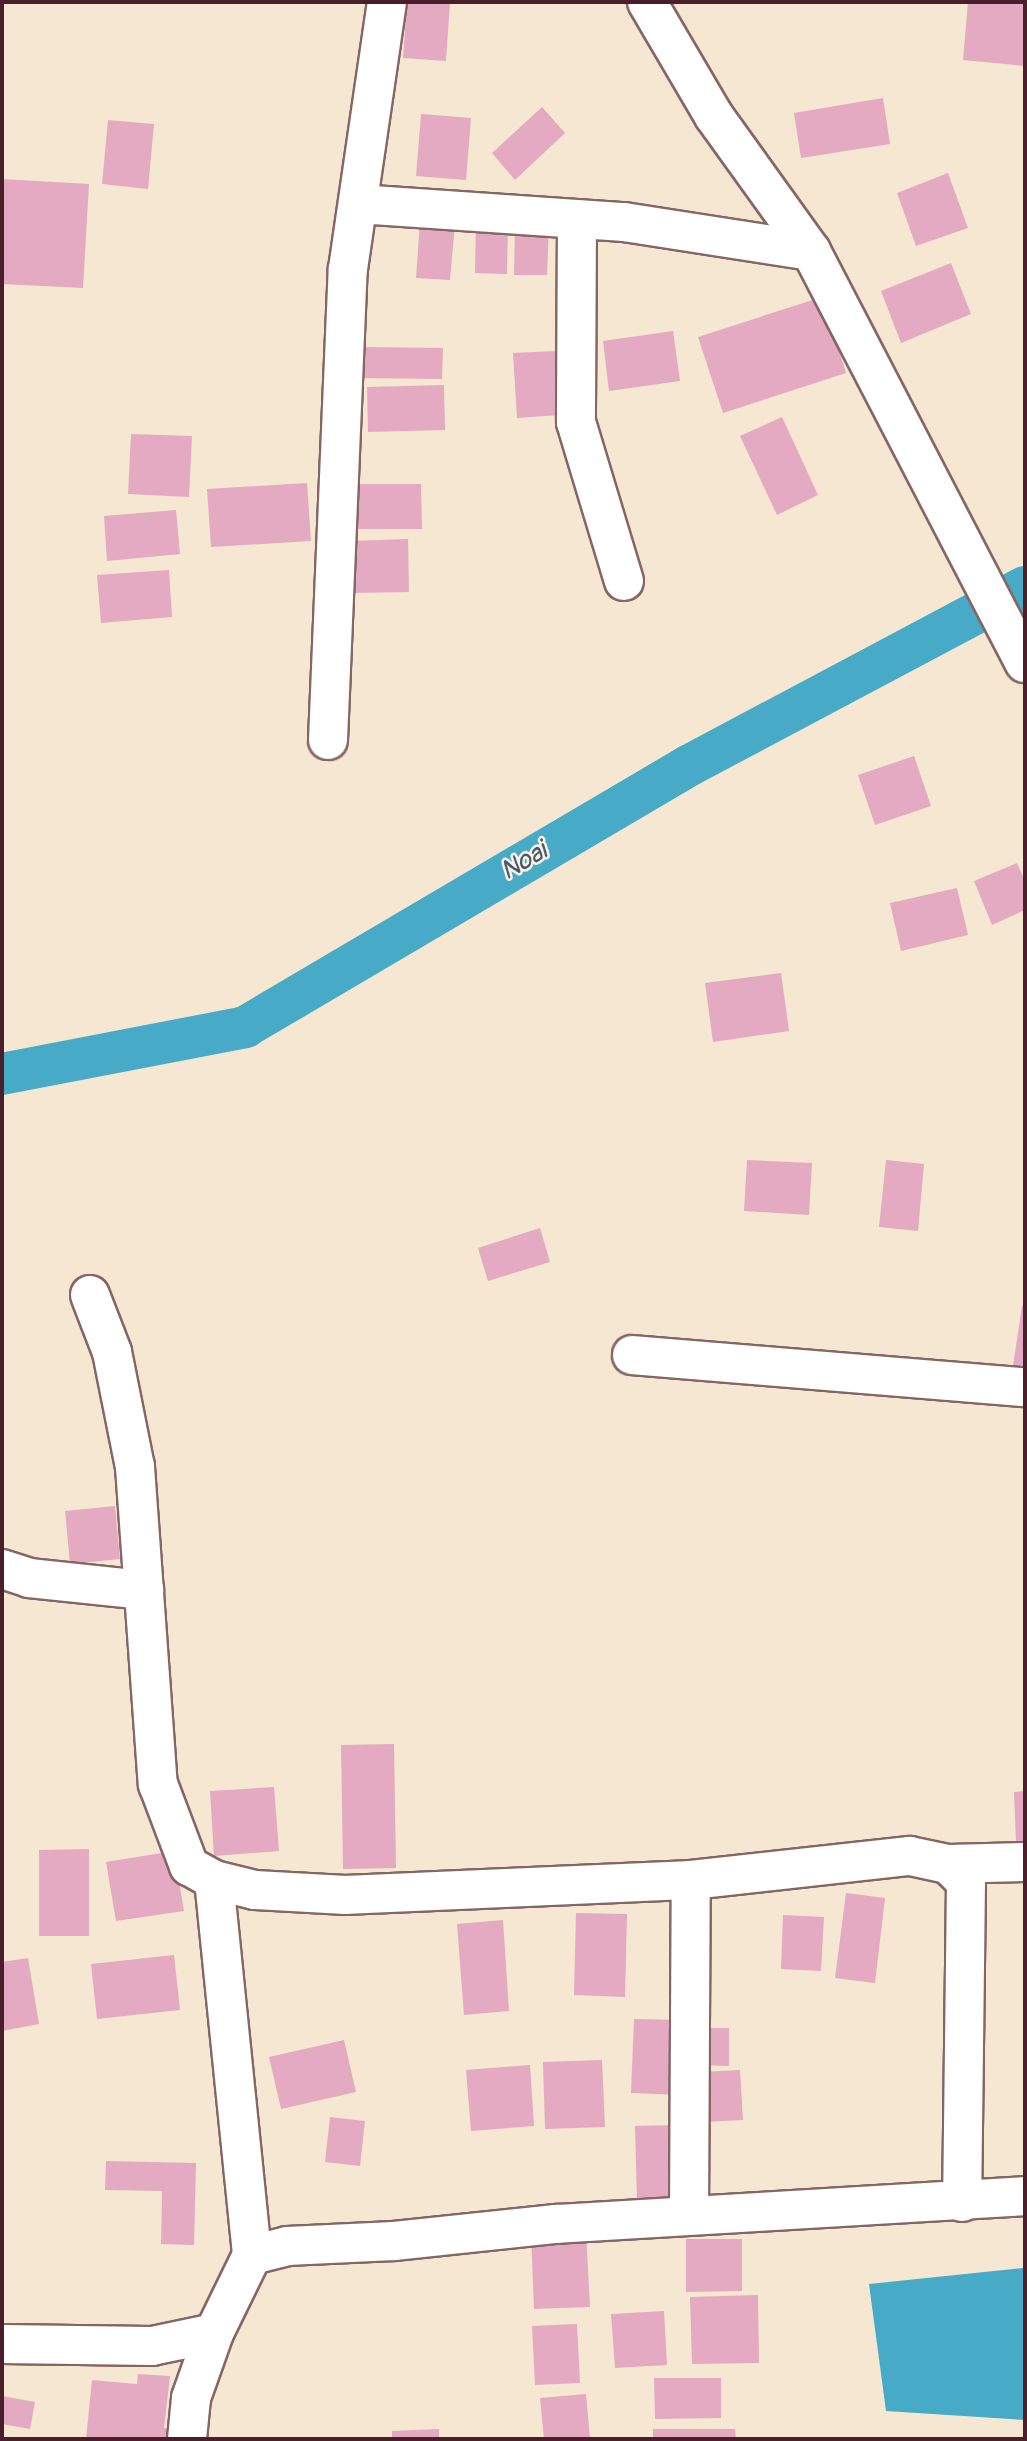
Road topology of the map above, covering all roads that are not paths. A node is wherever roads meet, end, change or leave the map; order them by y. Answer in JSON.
{"nodes":[{"id":1,"x":387,"y":2,"type":"edge"},
{"id":2,"x":647,"y":2,"type":"edge"},
{"id":3,"x":358,"y":204,"type":"junction"},
{"id":4,"x":577,"y":219,"type":"junction"},
{"id":5,"x":811,"y":251,"type":"junction"},
{"id":6,"x":624,"y":581,"type":"dead end"},
{"id":7,"x":1025,"y":663,"type":"edge"},
{"id":8,"x":328,"y":740,"type":"dead end"},
{"id":9,"x":90,"y":1295,"type":"dead end"},
{"id":10,"x":632,"y":1355,"type":"dead end"},
{"id":11,"x":1025,"y":1387,"type":"edge"},
{"id":12,"x":2,"y":1569,"type":"edge"},
{"id":13,"x":144,"y":1590,"type":"junction"},
{"id":14,"x":1025,"y":1862,"type":"edge"},
{"id":15,"x":948,"y":1864,"type":"junction"},
{"id":16,"x":214,"y":1880,"type":"junction"},
{"id":17,"x":691,"y":1880,"type":"junction"},
{"id":18,"x":1025,"y":2196,"type":"edge"},
{"id":19,"x":962,"y":2202,"type":"junction"},
{"id":20,"x":689,"y":2215,"type":"junction"},
{"id":21,"x":252,"y":2255,"type":"junction"},
{"id":22,"x":214,"y":2333,"type":"junction"},
{"id":23,"x":2,"y":2344,"type":"edge"},
{"id":24,"x":187,"y":2439,"type":"edge"}],
"edges":[{"from":1,"to":3,"type":"street"},
{"from":2,"to":5,"type":"street"},
{"from":3,"to":4,"type":"street"},
{"from":3,"to":8,"type":"street"},
{"from":4,"to":5,"type":"street"},
{"from":4,"to":6,"type":"street"},
{"from":5,"to":7,"type":"street"},
{"from":9,"to":13,"type":"street"},
{"from":10,"to":11,"type":"street"},
{"from":12,"to":13,"type":"street"},
{"from":13,"to":16,"type":"street"},
{"from":14,"to":15,"type":"street"},
{"from":15,"to":17,"type":"street"},
{"from":15,"to":19,"type":"street"},
{"from":16,"to":17,"type":"street"},
{"from":16,"to":21,"type":"street"},
{"from":17,"to":20,"type":"street"},
{"from":18,"to":19,"type":"street"},
{"from":19,"to":20,"type":"street"},
{"from":20,"to":21,"type":"street"},
{"from":21,"to":22,"type":"street"},
{"from":22,"to":23,"type":"street"},
{"from":22,"to":24,"type":"street"}]}
